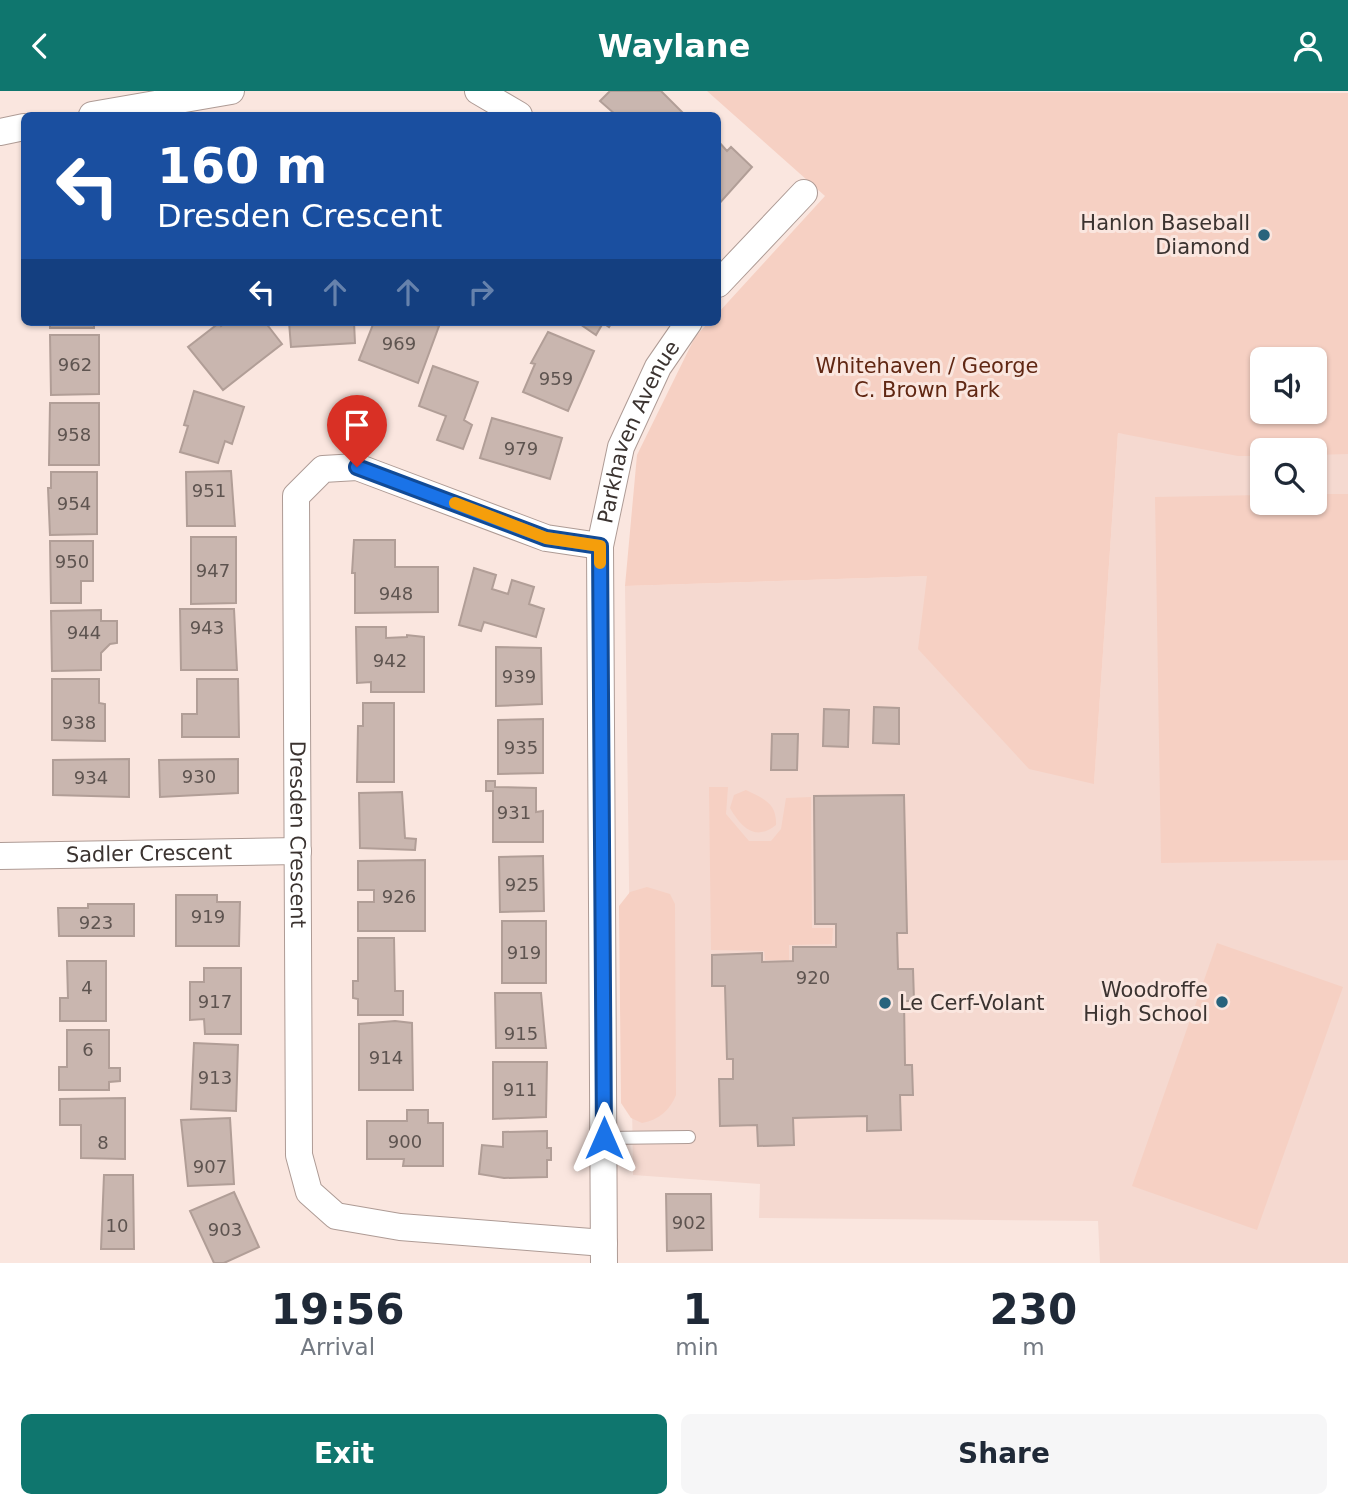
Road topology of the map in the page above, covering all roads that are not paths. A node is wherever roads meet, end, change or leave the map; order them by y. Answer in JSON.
{"nodes":[{"id":1,"x":231,"y":91,"type":"edge"},
{"id":2,"x":478,"y":91,"type":"edge"},
{"id":3,"x":109,"y":112,"type":"edge"},
{"id":4,"x":514,"y":112,"type":"edge"},
{"id":5,"x":21,"y":128,"type":"edge"},
{"id":6,"x":0,"y":132,"type":"edge"},
{"id":7,"x":804,"y":194,"type":"dead end"},
{"id":8,"x":721,"y":281,"type":"edge"},
{"id":9,"x":686,"y":326,"type":"edge"},
{"id":10,"x":600,"y":546,"type":"junction"},
{"id":11,"x":298,"y":851,"type":"junction"},
{"id":12,"x":0,"y":856,"type":"edge"},
{"id":13,"x":689,"y":1137,"type":"dead end"},
{"id":14,"x":604,"y":1138,"type":"junction"},
{"id":15,"x":604,"y":1253,"type":"edge"}],
"edges":[{"from":1,"to":3,"type":"street"},
{"from":2,"to":4,"type":"street"},
{"from":5,"to":6,"type":"street"},
{"from":7,"to":8,"type":"street"},
{"from":9,"to":10,"type":"street","name":"Parkhaven Avenue"},
{"from":10,"to":11,"type":"street","name":"Dresden Crescent"},
{"from":10,"to":14,"type":"street","name":"Parkhaven Avenue"},
{"from":11,"to":12,"type":"street","name":"Sadler Crescent"},
{"from":11,"to":15,"type":"street","name":"Dresden Crescent"},
{"from":13,"to":14,"type":"lane"},
{"from":14,"to":15,"type":"street","name":"Parkhaven Avenue"}]}
